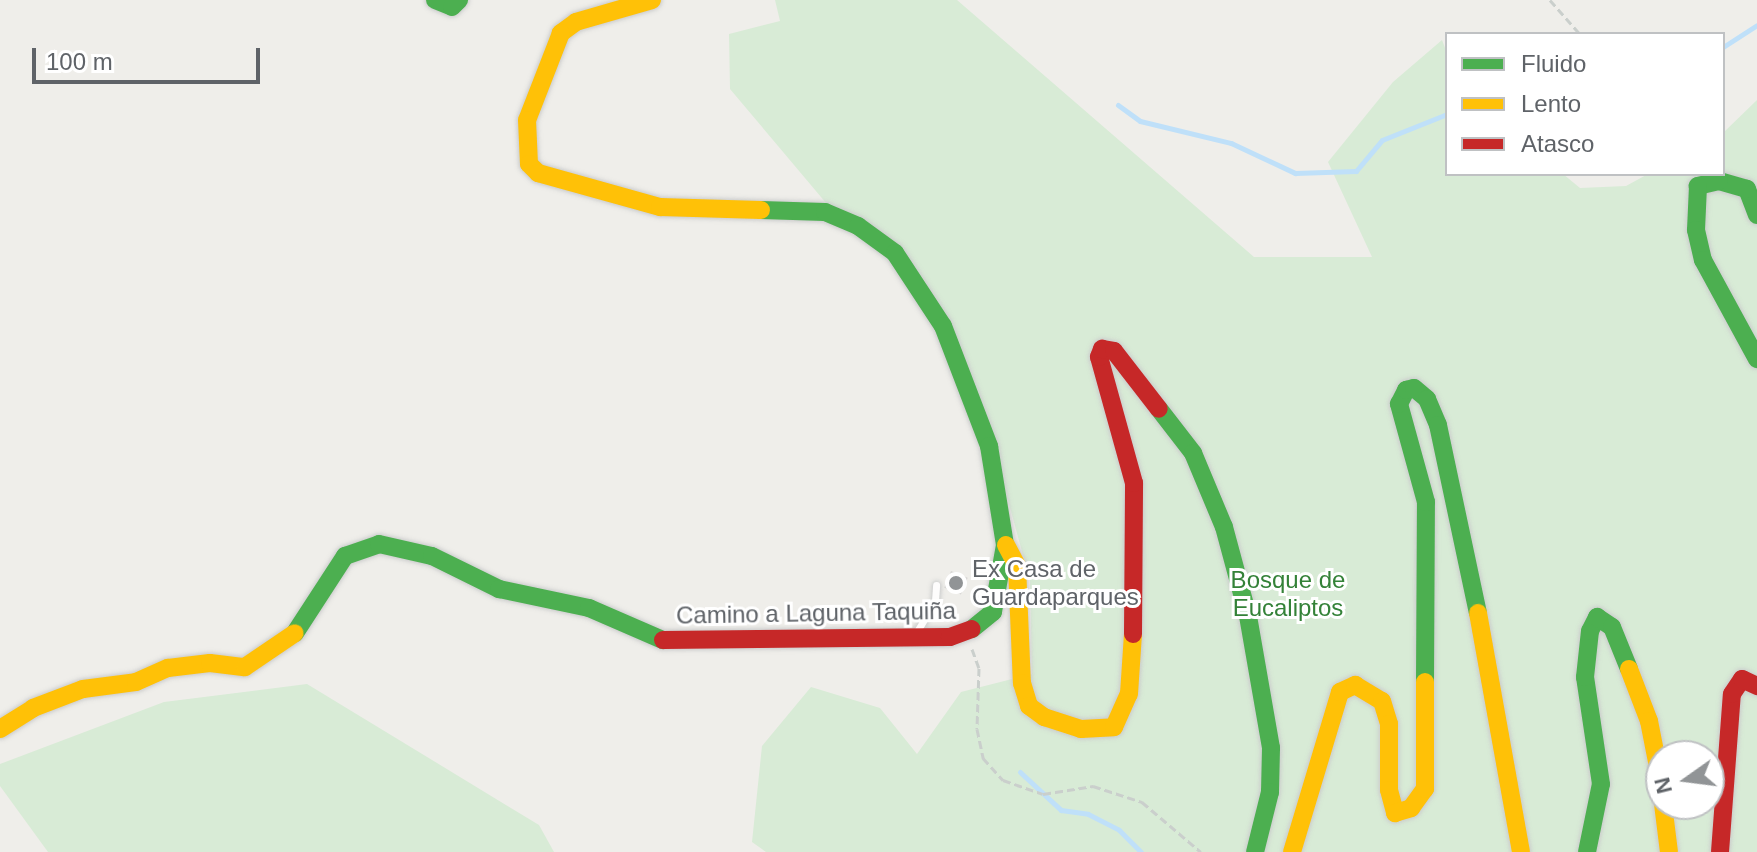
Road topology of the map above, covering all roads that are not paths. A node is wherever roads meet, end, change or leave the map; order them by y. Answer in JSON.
{"nodes":[{"id":1,"x":435,"y":0,"type":"edge"},
{"id":2,"x":459,"y":0,"type":"edge"},
{"id":3,"x":652,"y":0,"type":"edge"},
{"id":4,"x":1757,"y":215,"type":"edge"},
{"id":5,"x":1757,"y":359,"type":"edge"},
{"id":6,"x":1005,"y":545,"type":"junction"},
{"id":7,"x":936,"y":585,"type":"dead end"},
{"id":8,"x":915,"y":635,"type":"junction"},
{"id":9,"x":1757,"y":686,"type":"edge"},
{"id":10,"x":0,"y":729,"type":"edge"},
{"id":11,"x":1651,"y":740,"type":"edge"},
{"id":12,"x":1665,"y":820,"type":"edge"},
{"id":13,"x":1255,"y":852,"type":"edge"},
{"id":14,"x":1292,"y":852,"type":"edge"},
{"id":15,"x":1521,"y":852,"type":"edge"},
{"id":16,"x":1587,"y":852,"type":"edge"},
{"id":17,"x":1669,"y":852,"type":"edge"},
{"id":18,"x":1720,"y":852,"type":"edge"}],
"edges":[{"from":1,"to":2,"type":"street"},
{"from":3,"to":6,"type":"street","name":"Camino a Laguna Taquiña"},
{"from":4,"to":5,"type":"street"},
{"from":6,"to":8,"type":"street","name":"Camino a Laguna Taquiña"},
{"from":6,"to":13,"type":"street"},
{"from":7,"to":8,"type":"lane"},
{"from":8,"to":10,"type":"street","name":"Camino a Laguna Taquiña"},
{"from":9,"to":18,"type":"street"},
{"from":11,"to":16,"type":"street"},
{"from":12,"to":17,"type":"street"},
{"from":14,"to":15,"type":"street"}]}
